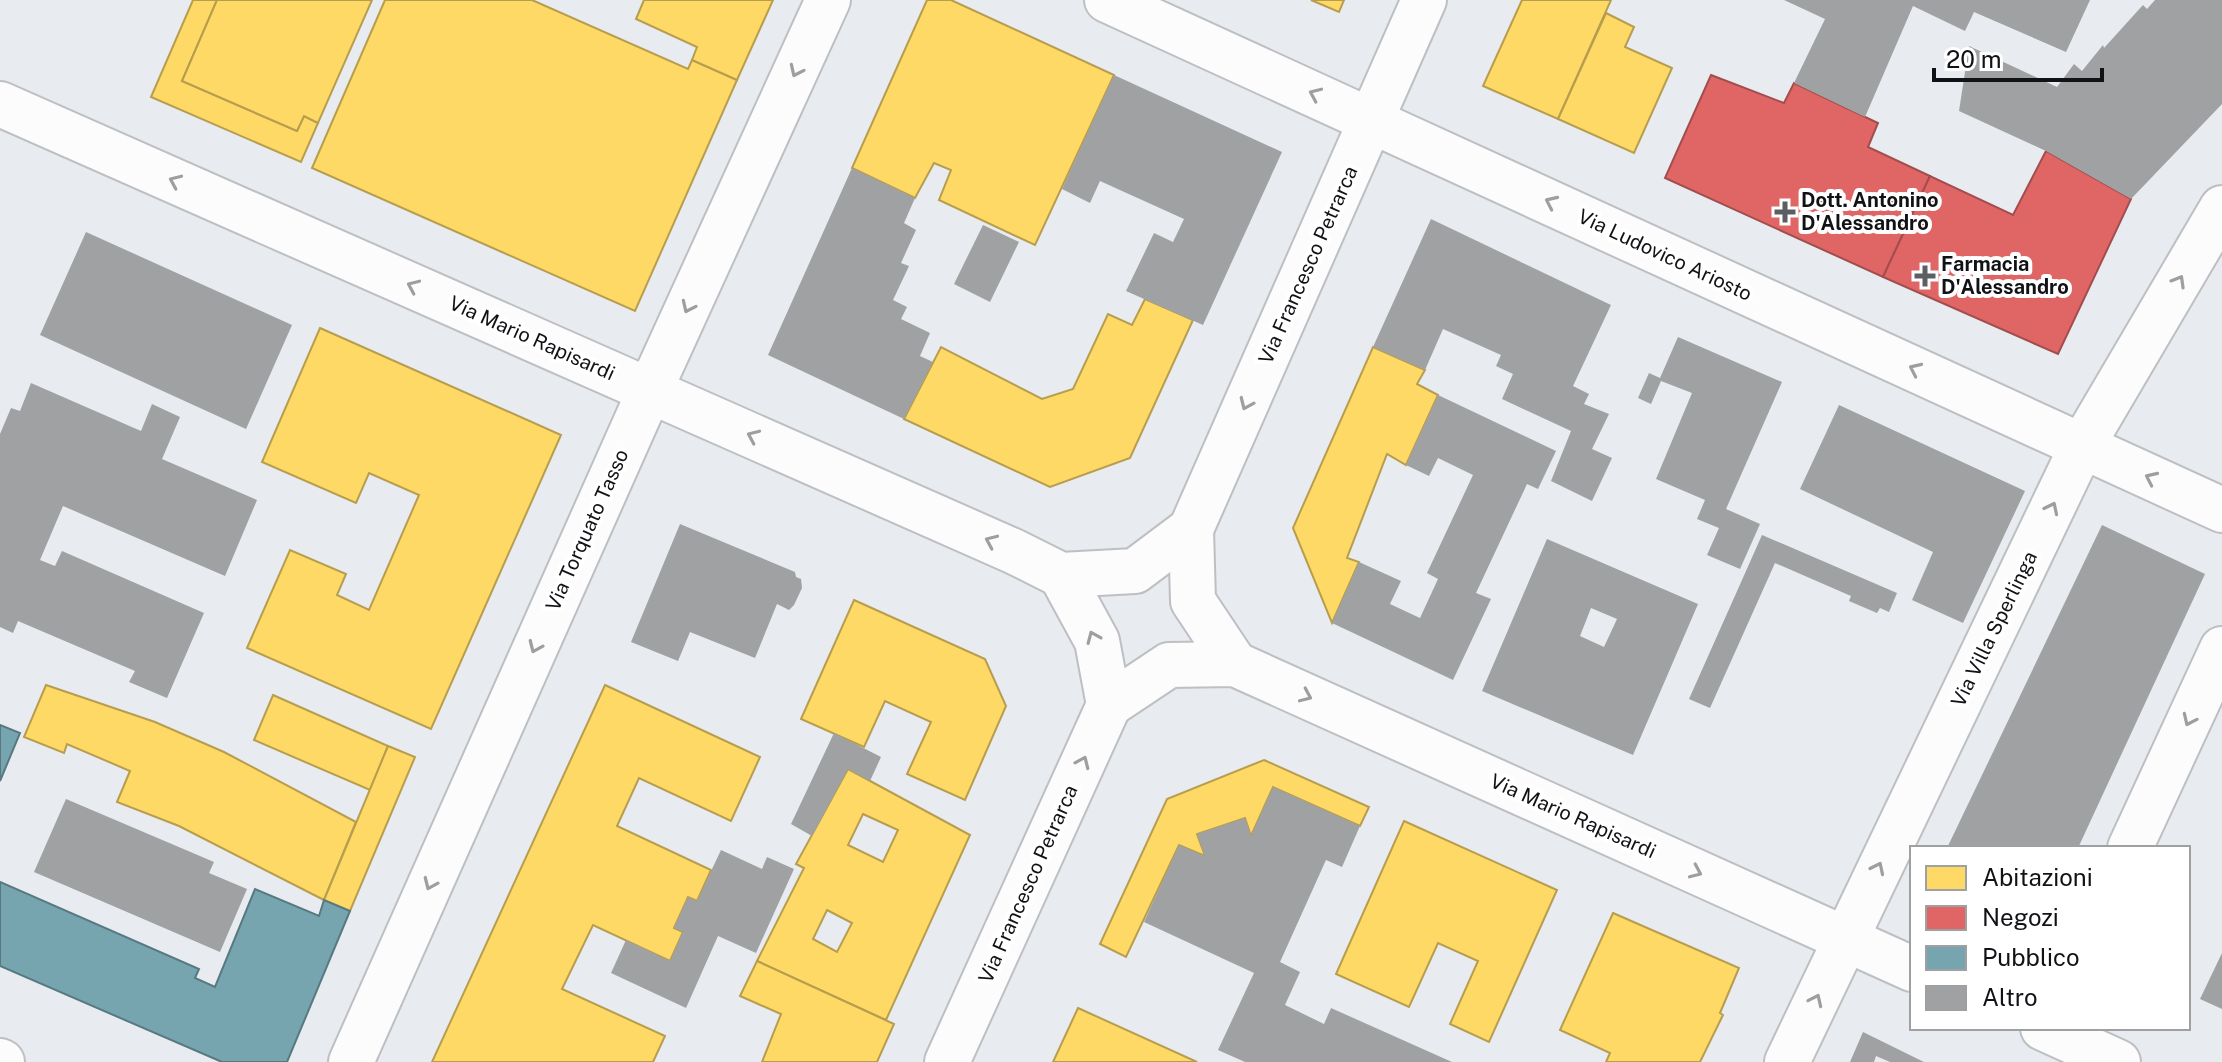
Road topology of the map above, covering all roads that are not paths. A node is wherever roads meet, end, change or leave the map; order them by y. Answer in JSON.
{"nodes":[{"id":1,"x":828,"y":0,"type":"edge"},
{"id":2,"x":1107,"y":0,"type":"edge"},
{"id":3,"x":1424,"y":0,"type":"edge"},
{"id":4,"x":0,"y":104,"type":"edge"},
{"id":5,"x":1372,"y":120,"type":"junction"},
{"id":6,"x":2222,"y":208,"type":"edge"},
{"id":7,"x":650,"y":390,"type":"junction"},
{"id":8,"x":2082,"y":446,"type":"junction"},
{"id":9,"x":2222,"y":510,"type":"edge"},
{"id":10,"x":1191,"y":529,"type":"junction"},
{"id":11,"x":1061,"y":575,"type":"junction"},
{"id":12,"x":2222,"y":649,"type":"edge"},
{"id":13,"x":1235,"y":664,"type":"junction"},
{"id":14,"x":1109,"y":705,"type":"junction"},
{"id":15,"x":2131,"y":846,"type":"edge"},
{"id":16,"x":1844,"y":938,"type":"junction"},
{"id":17,"x":1910,"y":968,"type":"edge"},
{"id":18,"x":2044,"y":1030,"type":"edge"},
{"id":19,"x":2049,"y":1030,"type":"edge"},
{"id":20,"x":351,"y":1062,"type":"edge"},
{"id":21,"x":947,"y":1062,"type":"edge"},
{"id":22,"x":1787,"y":1062,"type":"edge"},
{"id":23,"x":2032,"y":1062,"type":"edge"},
{"id":24,"x":2118,"y":1062,"type":"edge"}],
"edges":[{"from":1,"to":7,"type":"street","name":"Via Torquato Tasso","one_way":true},
{"from":5,"to":2,"type":"street","name":"Via Ludovico Ariosto","one_way":true},
{"from":3,"to":5,"type":"street","name":"Via Francesco Petrarca"},
{"from":7,"to":4,"type":"street","name":"Via Mario Rapisardi","one_way":true},
{"from":8,"to":5,"type":"street","name":"Via Ludovico Ariosto","one_way":true},
{"from":5,"to":10,"type":"street","name":"Via Francesco Petrarca","one_way":true},
{"from":8,"to":6,"type":"street","name":"Via Villa Sperlinga","one_way":true},
{"from":11,"to":7,"type":"street","name":"Via Mario Rapisardi","one_way":true},
{"from":7,"to":20,"type":"street","name":"Via Torquato Tasso","one_way":true},
{"from":9,"to":8,"type":"street","name":"Via Ludovico Ariosto","one_way":true},
{"from":16,"to":8,"type":"street","name":"Via Villa Sperlinga","one_way":true},
{"from":10,"to":11,"type":"street"},
{"from":10,"to":13,"type":"street"},
{"from":14,"to":11,"type":"street","one_way":true},
{"from":12,"to":15,"type":"street","one_way":true},
{"from":13,"to":14,"type":"street"},
{"from":13,"to":16,"type":"street","name":"Via Mario Rapisardi","one_way":true},
{"from":21,"to":14,"type":"street","name":"Via Francesco Petrarca","one_way":true},
{"from":16,"to":17,"type":"street","name":"Via Mario Rapisardi"},
{"from":22,"to":16,"type":"street","name":"Via Villa Sperlinga","one_way":true},
{"from":18,"to":23,"type":"street"},
{"from":19,"to":24,"type":"street"}]}
